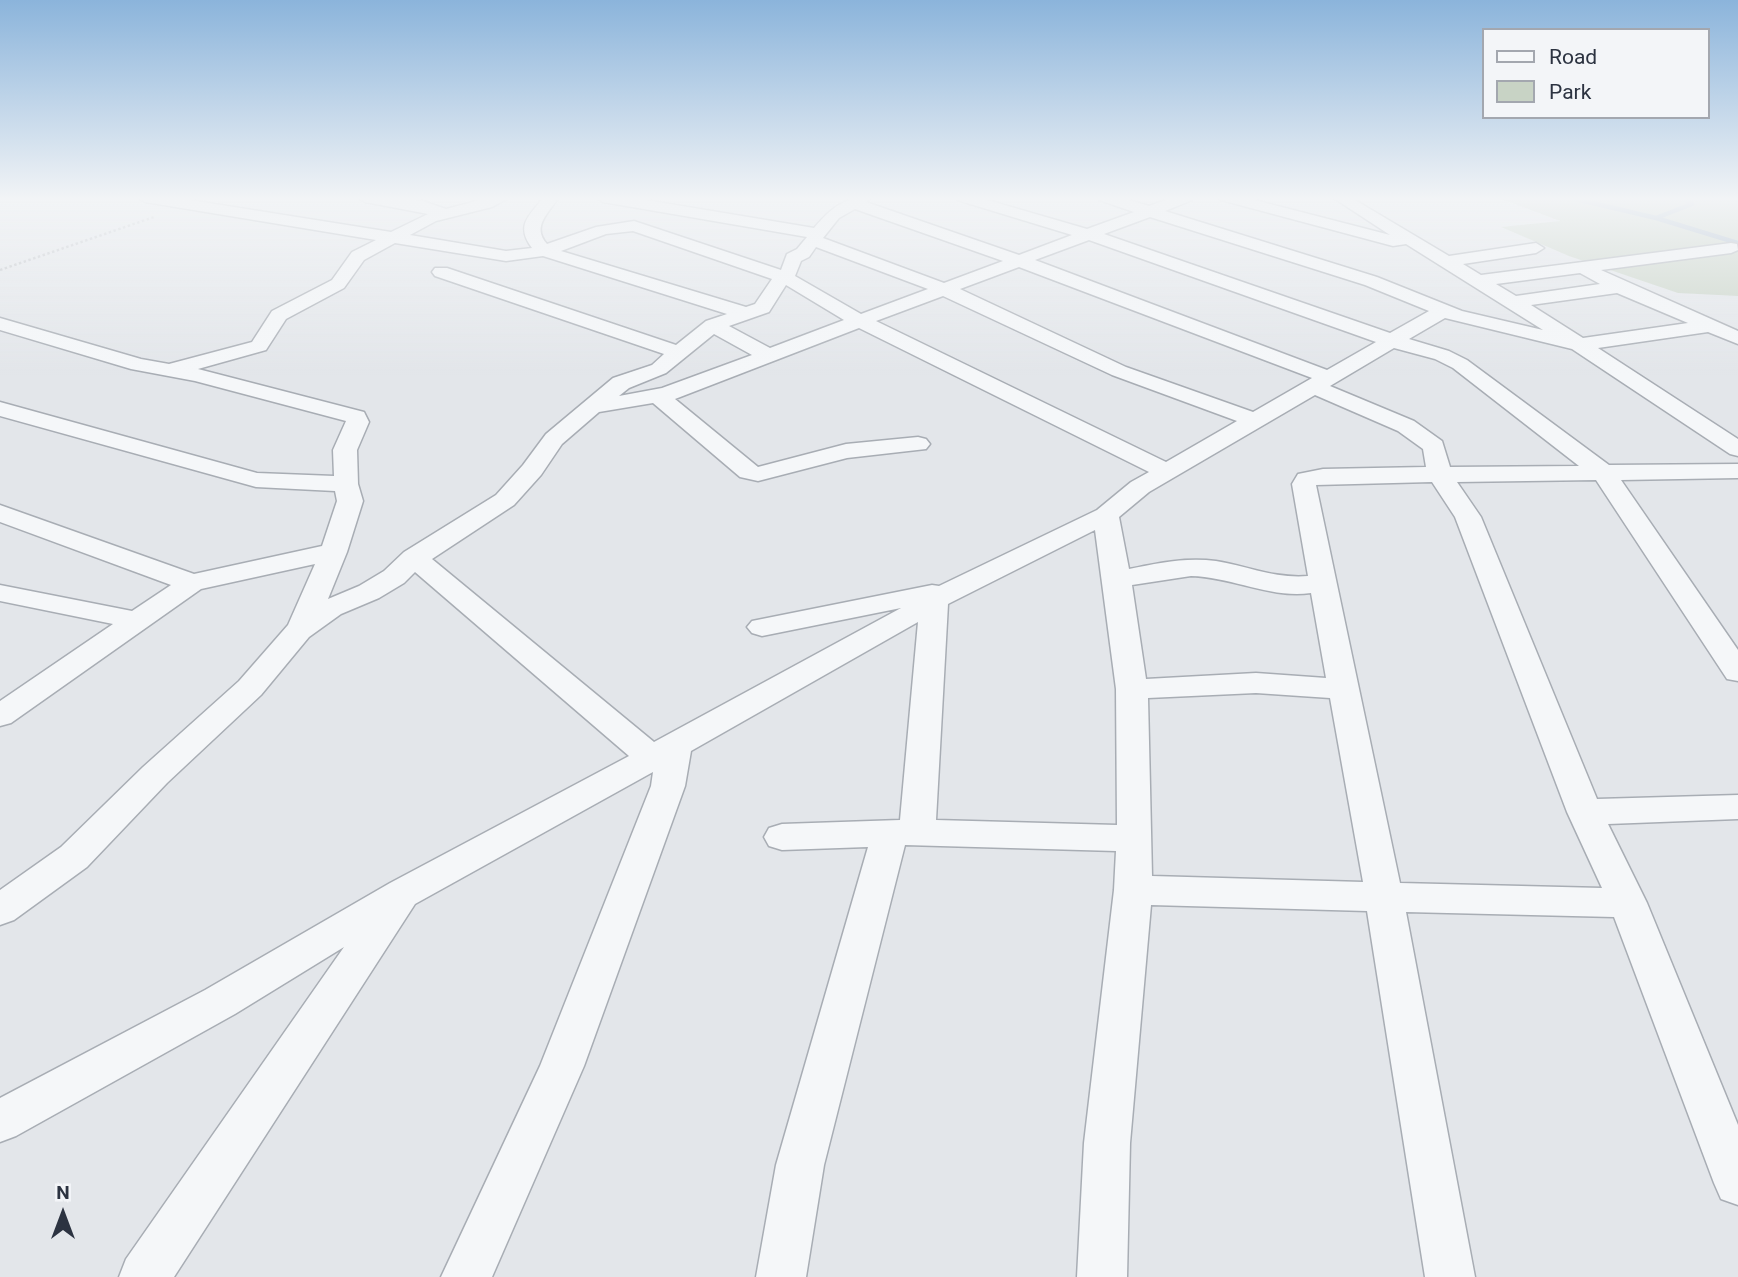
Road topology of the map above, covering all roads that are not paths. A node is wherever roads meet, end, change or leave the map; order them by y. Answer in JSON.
{"nodes":[{"id":1,"x":358,"y":257,"type":"edge"},
{"id":2,"x":561,"y":257,"type":"edge"},
{"id":3,"x":725,"y":257,"type":"edge"},
{"id":4,"x":796,"y":257,"type":"edge"},
{"id":5,"x":864,"y":257,"type":"edge"},
{"id":6,"x":1009,"y":257,"type":"edge"},
{"id":7,"x":1028,"y":257,"type":"edge"},
{"id":8,"x":1152,"y":257,"type":"edge"},
{"id":9,"x":1294,"y":257,"type":"edge"},
{"id":10,"x":1436,"y":257,"type":"edge"},
{"id":11,"x":1480,"y":257,"type":"edge"},
{"id":12,"x":1664,"y":257,"type":"edge"},
{"id":13,"x":1018,"y":260,"type":"junction"},
{"id":14,"x":1445,"y":262,"type":"junction"},
{"id":15,"x":1582,"y":267,"type":"junction"},
{"id":16,"x":441,"y":272,"type":"dead end"},
{"id":17,"x":785,"y":277,"type":"junction"},
{"id":18,"x":1477,"y":281,"type":"junction"},
{"id":19,"x":1619,"y":286,"type":"junction"},
{"id":20,"x":942,"y":288,"type":"junction"},
{"id":21,"x":1512,"y":302,"type":"junction"},
{"id":22,"x":1443,"y":311,"type":"junction"},
{"id":23,"x":746,"y":313,"type":"junction"},
{"id":24,"x":858,"y":320,"type":"junction"},
{"id":25,"x":0,"y":324,"type":"edge"},
{"id":26,"x":713,"y":325,"type":"junction"},
{"id":27,"x":1712,"y":326,"type":"junction"},
{"id":28,"x":1738,"y":338,"type":"edge"},
{"id":29,"x":1393,"y":341,"type":"junction"},
{"id":30,"x":1579,"y":345,"type":"junction"},
{"id":31,"x":680,"y":354,"type":"junction"},
{"id":32,"x":767,"y":355,"type":"junction"},
{"id":33,"x":172,"y":370,"type":"junction"},
{"id":34,"x":1322,"y":383,"type":"junction"},
{"id":35,"x":658,"y":396,"type":"junction"},
{"id":36,"x":0,"y":408,"type":"edge"},
{"id":37,"x":589,"y":408,"type":"junction"},
{"id":38,"x":1257,"y":421,"type":"junction"},
{"id":39,"x":918,"y":444,"type":"dead end"},
{"id":40,"x":1738,"y":449,"type":"edge"},
{"id":41,"x":345,"y":450,"type":"junction"},
{"id":42,"x":1738,"y":471,"type":"edge"},
{"id":43,"x":1168,"y":472,"type":"junction"},
{"id":44,"x":1604,"y":473,"type":"junction"},
{"id":45,"x":1440,"y":475,"type":"junction"},
{"id":46,"x":297,"y":481,"type":"junction"},
{"id":47,"x":346,"y":484,"type":"junction"},
{"id":48,"x":0,"y":513,"type":"edge"},
{"id":49,"x":1106,"y":515,"type":"junction"},
{"id":50,"x":334,"y":552,"type":"junction"},
{"id":51,"x":414,"y":558,"type":"junction"},
{"id":52,"x":1117,"y":580,"type":"junction"},
{"id":53,"x":1323,"y":581,"type":"junction"},
{"id":54,"x":192,"y":583,"type":"junction"},
{"id":55,"x":0,"y":593,"type":"edge"},
{"id":56,"x":945,"y":595,"type":"junction"},
{"id":57,"x":139,"y":621,"type":"junction"},
{"id":58,"x":762,"y":627,"type":"dead end"},
{"id":59,"x":299,"y":630,"type":"junction"},
{"id":60,"x":1738,"y":672,"type":"edge"},
{"id":61,"x":1344,"y":689,"type":"junction"},
{"id":62,"x":1132,"y":690,"type":"junction"},
{"id":63,"x":0,"y":716,"type":"edge"},
{"id":64,"x":664,"y":752,"type":"junction"},
{"id":65,"x":1738,"y":807,"type":"edge"},
{"id":66,"x":1585,"y":812,"type":"junction"},
{"id":67,"x":903,"y":832,"type":"junction"},
{"id":68,"x":782,"y":836,"type":"dead end"},
{"id":69,"x":1135,"y":839,"type":"junction"},
{"id":70,"x":1133,"y":890,"type":"junction"},
{"id":71,"x":402,"y":893,"type":"junction"},
{"id":72,"x":1384,"y":895,"type":"junction"},
{"id":73,"x":1628,"y":903,"type":"junction"},
{"id":74,"x":0,"y":910,"type":"edge"},
{"id":75,"x":0,"y":1122,"type":"edge"},
{"id":76,"x":1738,"y":1182,"type":"edge"},
{"id":77,"x":144,"y":1277,"type":"edge"},
{"id":78,"x":466,"y":1277,"type":"edge"},
{"id":79,"x":781,"y":1277,"type":"edge"},
{"id":80,"x":1101,"y":1277,"type":"edge"},
{"id":81,"x":1450,"y":1277,"type":"edge"}],
"edges":[{"from":1,"to":33,"type":"street"},
{"from":2,"to":23,"type":"street"},
{"from":3,"to":17,"type":"street"},
{"from":4,"to":17,"type":"street"},
{"from":5,"to":20,"type":"street"},
{"from":6,"to":13,"type":"street"},
{"from":7,"to":13,"type":"street"},
{"from":8,"to":29,"type":"street"},
{"from":9,"to":22,"type":"street"},
{"from":10,"to":14,"type":"street"},
{"from":11,"to":14,"type":"street"},
{"from":12,"to":15,"type":"street"},
{"from":13,"to":20,"type":"street"},
{"from":13,"to":34,"type":"street"},
{"from":14,"to":18,"type":"street"},
{"from":15,"to":18,"type":"street"},
{"from":15,"to":19,"type":"street"},
{"from":16,"to":31,"type":"street"},
{"from":17,"to":23,"type":"street"},
{"from":17,"to":24,"type":"street"},
{"from":18,"to":21,"type":"street"},
{"from":19,"to":21,"type":"street"},
{"from":19,"to":27,"type":"street"},
{"from":20,"to":24,"type":"street"},
{"from":20,"to":38,"type":"street"},
{"from":21,"to":30,"type":"street"},
{"from":22,"to":29,"type":"street"},
{"from":22,"to":30,"type":"street"},
{"from":23,"to":26,"type":"street"},
{"from":24,"to":32,"type":"street"},
{"from":24,"to":43,"type":"street"},
{"from":25,"to":33,"type":"street"},
{"from":26,"to":31,"type":"street"},
{"from":26,"to":32,"type":"street"},
{"from":27,"to":28,"type":"street"},
{"from":27,"to":30,"type":"street"},
{"from":29,"to":34,"type":"street"},
{"from":29,"to":44,"type":"street"},
{"from":30,"to":40,"type":"street"},
{"from":31,"to":37,"type":"street"},
{"from":32,"to":35,"type":"street"},
{"from":33,"to":41,"type":"street"},
{"from":34,"to":38,"type":"street"},
{"from":34,"to":45,"type":"street"},
{"from":35,"to":37,"type":"street"},
{"from":35,"to":39,"type":"street"},
{"from":36,"to":46,"type":"street"},
{"from":37,"to":51,"type":"street"},
{"from":38,"to":43,"type":"street"},
{"from":41,"to":46,"type":"street"},
{"from":41,"to":47,"type":"street"},
{"from":42,"to":44,"type":"street"},
{"from":43,"to":49,"type":"street"},
{"from":44,"to":45,"type":"street"},
{"from":44,"to":60,"type":"street"},
{"from":45,"to":53,"type":"street"},
{"from":45,"to":66,"type":"street"},
{"from":46,"to":47,"type":"street"},
{"from":47,"to":50,"type":"street"},
{"from":48,"to":54,"type":"street"},
{"from":49,"to":52,"type":"street"},
{"from":49,"to":56,"type":"street"},
{"from":50,"to":54,"type":"street"},
{"from":50,"to":59,"type":"street"},
{"from":51,"to":59,"type":"street"},
{"from":51,"to":64,"type":"street"},
{"from":52,"to":53,"type":"street"},
{"from":52,"to":62,"type":"street"},
{"from":53,"to":61,"type":"street"},
{"from":54,"to":57,"type":"street"},
{"from":55,"to":57,"type":"street"},
{"from":56,"to":58,"type":"street"},
{"from":56,"to":64,"type":"street"},
{"from":56,"to":67,"type":"street"},
{"from":57,"to":63,"type":"street"},
{"from":59,"to":74,"type":"street"},
{"from":61,"to":62,"type":"street"},
{"from":61,"to":72,"type":"street"},
{"from":62,"to":69,"type":"street"},
{"from":64,"to":71,"type":"street"},
{"from":64,"to":78,"type":"street"},
{"from":65,"to":66,"type":"street"},
{"from":66,"to":73,"type":"street"},
{"from":67,"to":68,"type":"street"},
{"from":67,"to":69,"type":"street"},
{"from":67,"to":79,"type":"street"},
{"from":69,"to":70,"type":"street"},
{"from":70,"to":72,"type":"street"},
{"from":70,"to":80,"type":"street"},
{"from":71,"to":75,"type":"street"},
{"from":71,"to":77,"type":"street"},
{"from":72,"to":73,"type":"street"},
{"from":72,"to":81,"type":"street"},
{"from":73,"to":76,"type":"street"}]}
